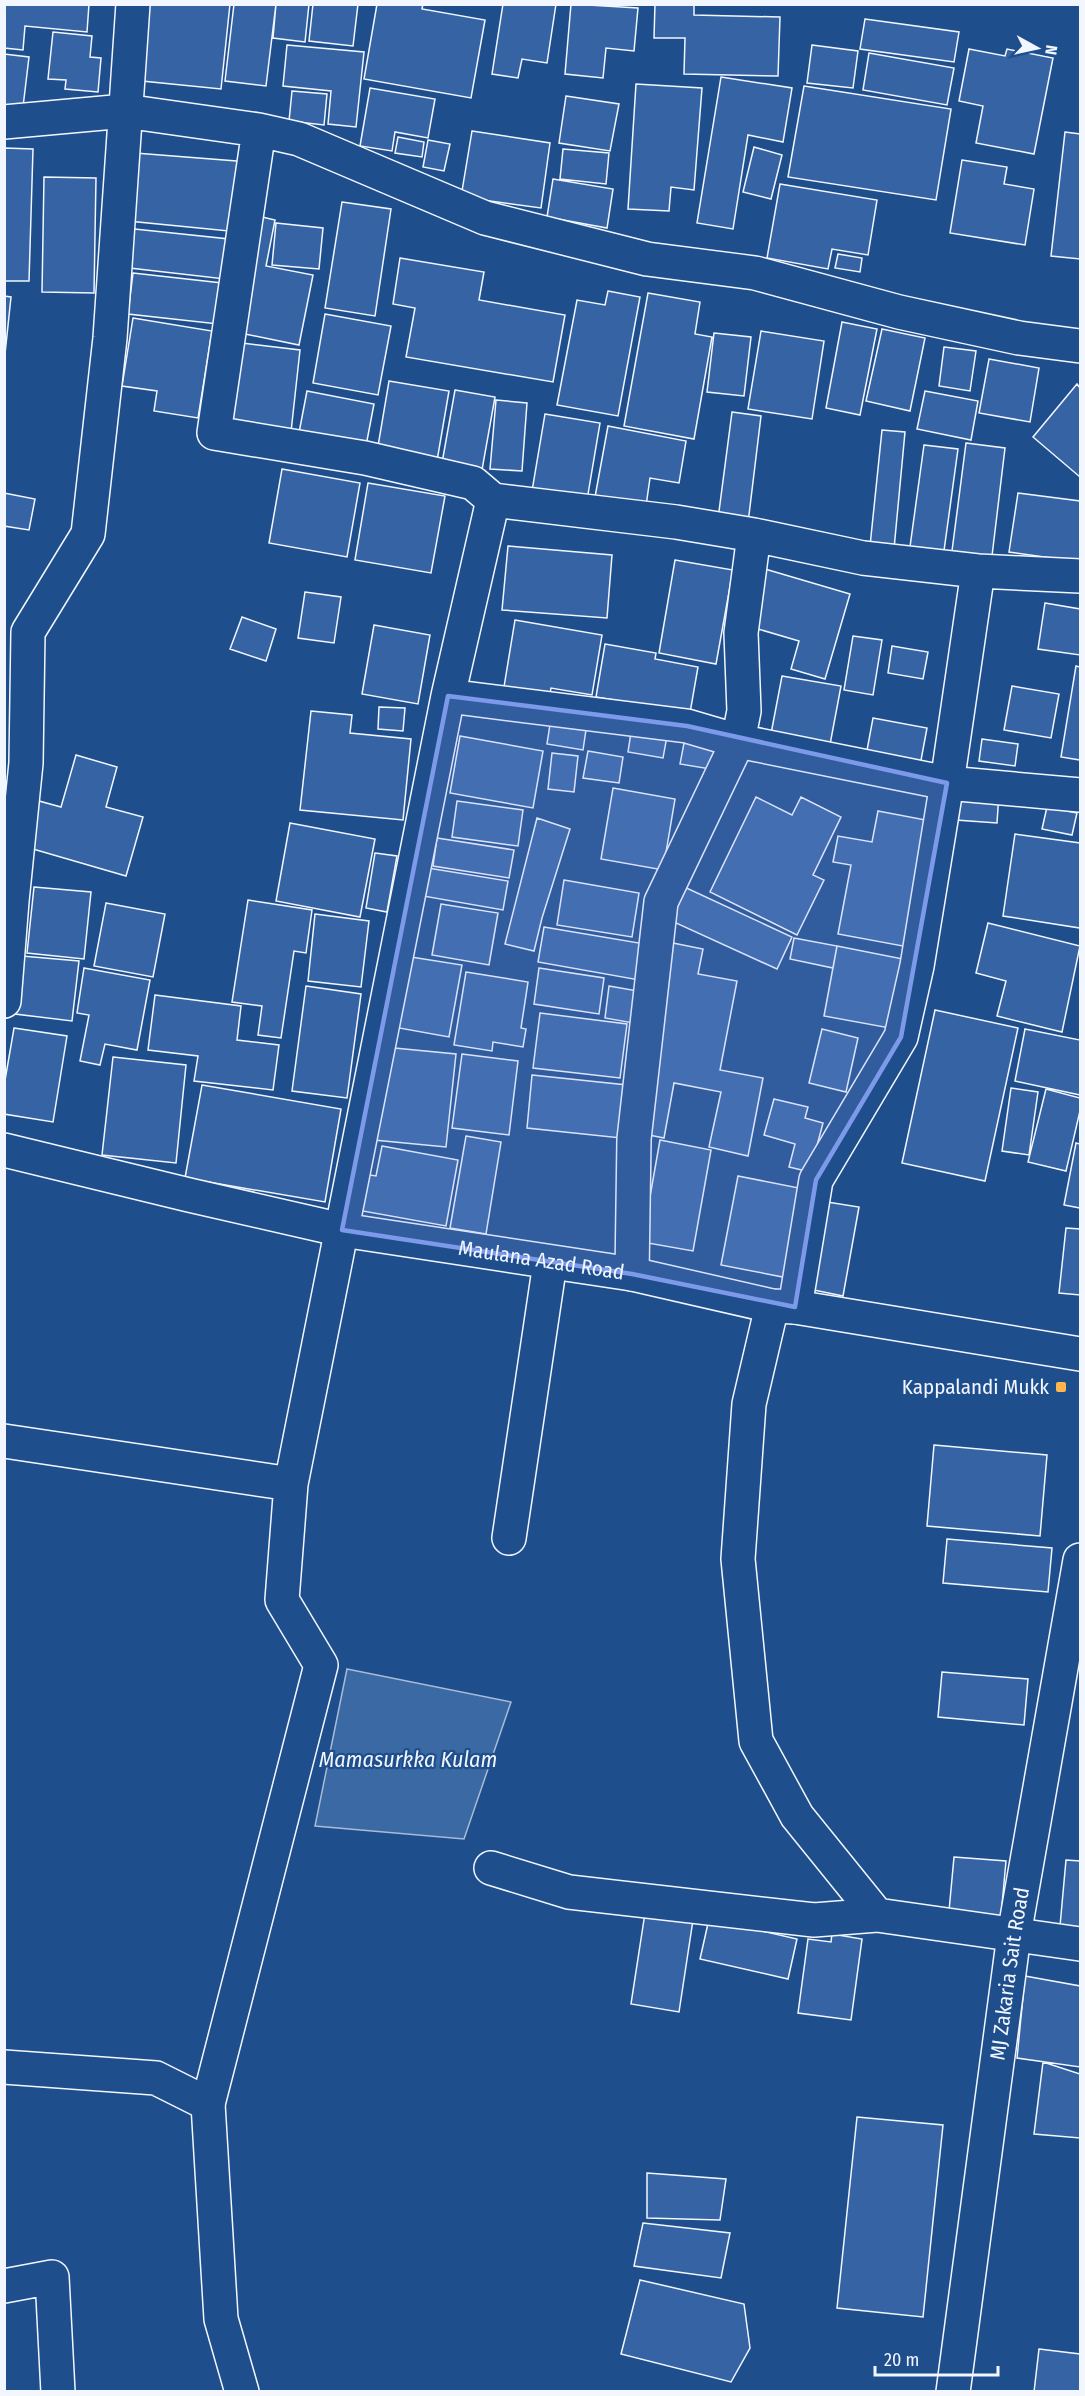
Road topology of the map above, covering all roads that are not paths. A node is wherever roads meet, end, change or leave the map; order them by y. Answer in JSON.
{"nodes":[{"id":1,"x":133,"y":4,"type":"edge"},
{"id":2,"x":125,"y":111,"type":"junction"},
{"id":3,"x":4,"y":122,"type":"edge"},
{"id":4,"x":259,"y":130,"type":"junction"},
{"id":5,"x":1080,"y":346,"type":"edge"},
{"id":6,"x":493,"y":500,"type":"junction"},
{"id":7,"x":753,"y":535,"type":"junction"},
{"id":8,"x":978,"y":571,"type":"junction"},
{"id":9,"x":1080,"y":576,"type":"edge"},
{"id":10,"x":448,"y":696,"type":"junction"},
{"id":11,"x":738,"y":741,"type":"junction"},
{"id":12,"x":947,"y":783,"type":"junction"},
{"id":13,"x":1080,"y":795,"type":"edge"},
{"id":14,"x":4,"y":1001,"type":"edge"},
{"id":15,"x":4,"y":1150,"type":"edge"},
{"id":16,"x":342,"y":1230,"type":"junction"},
{"id":17,"x":550,"y":1263,"type":"junction"},
{"id":18,"x":632,"y":1274,"type":"junction"},
{"id":19,"x":784,"y":1307,"type":"junction"},
{"id":20,"x":1080,"y":1354,"type":"edge"},
{"id":21,"x":4,"y":1441,"type":"edge"},
{"id":22,"x":291,"y":1484,"type":"junction"},
{"id":23,"x":509,"y":1538,"type":"dead end"},
{"id":24,"x":1080,"y":1560,"type":"edge"},
{"id":25,"x":491,"y":1868,"type":"dead end"},
{"id":26,"x":877,"y":1915,"type":"junction"},
{"id":27,"x":1014,"y":1935,"type":"junction"},
{"id":28,"x":1080,"y":1944,"type":"edge"},
{"id":29,"x":4,"y":2067,"type":"edge"},
{"id":30,"x":208,"y":2104,"type":"junction"},
{"id":31,"x":4,"y":2286,"type":"edge"},
{"id":32,"x":58,"y":2391,"type":"edge"},
{"id":33,"x":242,"y":2391,"type":"edge"},
{"id":34,"x":953,"y":2391,"type":"edge"}],
"edges":[{"from":1,"to":2,"type":"street"},
{"from":2,"to":3,"type":"street"},
{"from":2,"to":4,"type":"street"},
{"from":2,"to":14,"type":"street"},
{"from":4,"to":5,"type":"street"},
{"from":4,"to":6,"type":"street"},
{"from":6,"to":7,"type":"street"},
{"from":6,"to":10,"type":"street"},
{"from":7,"to":8,"type":"street"},
{"from":7,"to":11,"type":"street"},
{"from":8,"to":9,"type":"street"},
{"from":8,"to":12,"type":"street"},
{"from":10,"to":11,"type":"street"},
{"from":10,"to":16,"type":"street"},
{"from":11,"to":12,"type":"street"},
{"from":11,"to":18,"type":"street"},
{"from":12,"to":13,"type":"street"},
{"from":12,"to":19,"type":"street"},
{"from":15,"to":16,"type":"street","name":"Maulana Azad Road"},
{"from":16,"to":17,"type":"street","name":"Maulana Azad Road"},
{"from":16,"to":22,"type":"street"},
{"from":17,"to":18,"type":"street","name":"Maulana Azad Road"},
{"from":17,"to":23,"type":"street"},
{"from":18,"to":19,"type":"street","name":"Maulana Azad Road"},
{"from":19,"to":20,"type":"street","name":"Maulana Azad Road"},
{"from":19,"to":26,"type":"street"},
{"from":21,"to":22,"type":"street"},
{"from":22,"to":30,"type":"street"},
{"from":24,"to":27,"type":"street","name":"MJ Zakaria Sait Road"},
{"from":25,"to":26,"type":"street"},
{"from":26,"to":27,"type":"street"},
{"from":27,"to":28,"type":"street"},
{"from":27,"to":34,"type":"street","name":"MJ Zakaria Sait Road"},
{"from":29,"to":30,"type":"street"},
{"from":30,"to":33,"type":"street"},
{"from":31,"to":32,"type":"street"}]}
